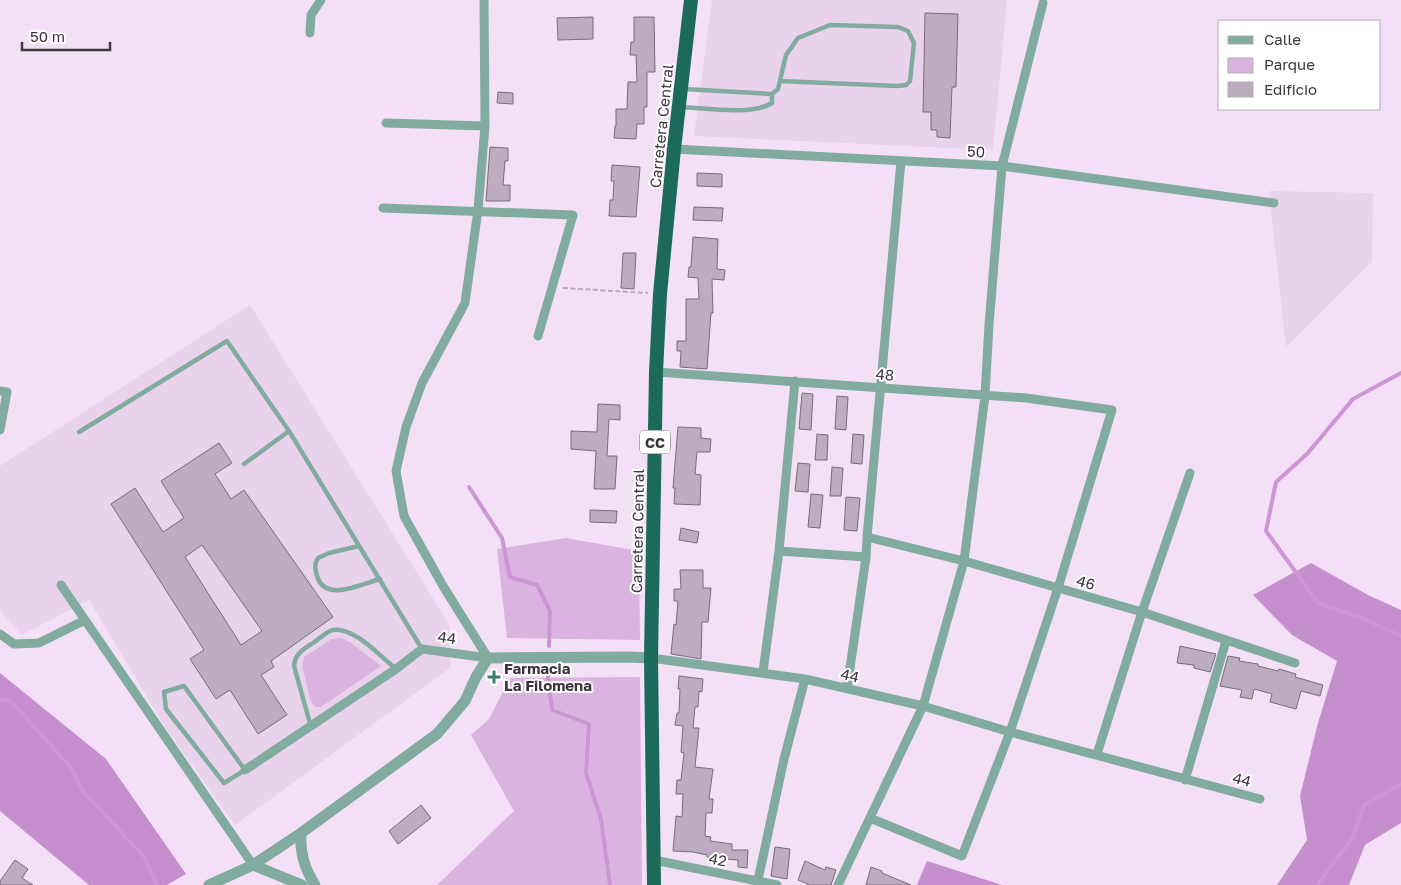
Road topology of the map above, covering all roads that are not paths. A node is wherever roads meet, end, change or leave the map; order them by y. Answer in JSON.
{"nodes":[{"id":1,"x":321,"y":0,"type":"edge"},
{"id":2,"x":484,"y":0,"type":"edge"},
{"id":3,"x":691,"y":0,"type":"edge"},
{"id":4,"x":1043,"y":4,"type":"dead end"},
{"id":5,"x":310,"y":33,"type":"dead end"},
{"id":6,"x":780,"y":81,"type":"junction"},
{"id":7,"x":681,"y":89,"type":"junction"},
{"id":8,"x":772,"y":94,"type":"junction"},
{"id":9,"x":679,"y":107,"type":"junction"},
{"id":10,"x":386,"y":124,"type":"dead end"},
{"id":11,"x":485,"y":126,"type":"junction"},
{"id":12,"x":674,"y":148,"type":"junction"},
{"id":13,"x":901,"y":161,"type":"junction"},
{"id":14,"x":1002,"y":166,"type":"junction"},
{"id":15,"x":1274,"y":203,"type":"dead end"},
{"id":16,"x":383,"y":208,"type":"dead end"},
{"id":17,"x":478,"y":210,"type":"junction"},
{"id":18,"x":538,"y":336,"type":"dead end"},
{"id":19,"x":656,"y":372,"type":"junction"},
{"id":20,"x":795,"y":381,"type":"junction"},
{"id":21,"x":881,"y":387,"type":"junction"},
{"id":22,"x":3,"y":392,"type":"edge"},
{"id":23,"x":985,"y":396,"type":"junction"},
{"id":24,"x":0,"y":430,"type":"edge"},
{"id":25,"x":79,"y":432,"type":"dead end"},
{"id":26,"x":289,"y":432,"type":"junction"},
{"id":27,"x":244,"y":464,"type":"dead end"},
{"id":28,"x":1190,"y":473,"type":"dead end"},
{"id":29,"x":867,"y":538,"type":"junction"},
{"id":30,"x":359,"y":546,"type":"junction"},
{"id":31,"x":780,"y":551,"type":"junction"},
{"id":32,"x":866,"y":557,"type":"junction"},
{"id":33,"x":964,"y":561,"type":"junction"},
{"id":34,"x":380,"y":579,"type":"junction"},
{"id":35,"x":61,"y":585,"type":"dead end"},
{"id":36,"x":1058,"y":588,"type":"junction"},
{"id":37,"x":1142,"y":612,"type":"junction"},
{"id":38,"x":85,"y":620,"type":"junction"},
{"id":39,"x":0,"y":634,"type":"edge"},
{"id":40,"x":1226,"y":641,"type":"junction"},
{"id":41,"x":422,"y":649,"type":"junction"},
{"id":42,"x":488,"y":658,"type":"junction"},
{"id":43,"x":651,"y":658,"type":"junction"},
{"id":44,"x":1295,"y":663,"type":"dead end"},
{"id":45,"x":396,"y":669,"type":"junction"},
{"id":46,"x":763,"y":672,"type":"junction"},
{"id":47,"x":805,"y":679,"type":"junction"},
{"id":48,"x":847,"y":690,"type":"junction"},
{"id":49,"x":922,"y":706,"type":"junction"},
{"id":50,"x":310,"y":728,"type":"junction"},
{"id":51,"x":1010,"y":732,"type":"junction"},
{"id":52,"x":1097,"y":754,"type":"junction"},
{"id":53,"x":245,"y":770,"type":"junction"},
{"id":54,"x":1185,"y":780,"type":"junction"},
{"id":55,"x":1260,"y":799,"type":"dead end"},
{"id":56,"x":870,"y":818,"type":"junction"},
{"id":57,"x":301,"y":832,"type":"junction"},
{"id":58,"x":654,"y":860,"type":"junction"},
{"id":59,"x":253,"y":864,"type":"junction"},
{"id":60,"x":758,"y":880,"type":"junction"},
{"id":61,"x":209,"y":885,"type":"edge"},
{"id":62,"x":302,"y":885,"type":"edge"},
{"id":63,"x":315,"y":885,"type":"edge"},
{"id":64,"x":654,"y":885,"type":"edge"},
{"id":65,"x":777,"y":885,"type":"edge"},
{"id":66,"x":838,"y":885,"type":"edge"}],
"edges":[{"from":1,"to":5,"type":"street"},
{"from":2,"to":11,"type":"street"},
{"from":3,"to":7,"type":"highway","name":"Carretera Central","number":"CC"},
{"from":4,"to":14,"type":"street"},
{"from":6,"to":6,"type":"lane"},
{"from":6,"to":8,"type":"lane"},
{"from":7,"to":8,"type":"lane"},
{"from":7,"to":9,"type":"highway","name":"Carretera Central","number":"CC"},
{"from":8,"to":9,"type":"lane"},
{"from":9,"to":12,"type":"highway","name":"Carretera Central","number":"CC"},
{"from":10,"to":11,"type":"street"},
{"from":11,"to":17,"type":"street"},
{"from":12,"to":13,"type":"street","name":"50"},
{"from":12,"to":19,"type":"highway","name":"Carretera Central","number":"CC"},
{"from":13,"to":14,"type":"street","name":"50"},
{"from":13,"to":21,"type":"street"},
{"from":14,"to":15,"type":"street","name":"50"},
{"from":14,"to":23,"type":"street"},
{"from":16,"to":17,"type":"street"},
{"from":17,"to":18,"type":"street"},
{"from":17,"to":42,"type":"street"},
{"from":19,"to":20,"type":"street","name":"48"},
{"from":19,"to":43,"type":"highway","name":"Carretera Central","number":"CC"},
{"from":20,"to":21,"type":"street","name":"48"},
{"from":20,"to":31,"type":"street"},
{"from":21,"to":23,"type":"street","name":"48"},
{"from":21,"to":29,"type":"street"},
{"from":22,"to":24,"type":"street"},
{"from":23,"to":33,"type":"street"},
{"from":23,"to":36,"type":"street","name":"48"},
{"from":25,"to":26,"type":"lane"},
{"from":26,"to":27,"type":"lane"},
{"from":26,"to":30,"type":"lane"},
{"from":28,"to":37,"type":"street"},
{"from":29,"to":32,"type":"street"},
{"from":29,"to":33,"type":"street","name":"46"},
{"from":30,"to":34,"type":"lane"},
{"from":30,"to":34,"type":"lane"},
{"from":31,"to":32,"type":"street"},
{"from":31,"to":46,"type":"street"},
{"from":32,"to":48,"type":"street"},
{"from":33,"to":36,"type":"street","name":"46"},
{"from":33,"to":49,"type":"street"},
{"from":34,"to":41,"type":"lane"},
{"from":35,"to":38,"type":"street"},
{"from":36,"to":37,"type":"street","name":"46"},
{"from":36,"to":51,"type":"street"},
{"from":37,"to":40,"type":"street","name":"46"},
{"from":37,"to":52,"type":"street"},
{"from":38,"to":39,"type":"street"},
{"from":38,"to":59,"type":"street"},
{"from":40,"to":44,"type":"street","name":"46"},
{"from":40,"to":54,"type":"street"},
{"from":41,"to":42,"type":"street","name":"44"},
{"from":41,"to":45,"type":"street"},
{"from":42,"to":43,"type":"street","name":"44"},
{"from":42,"to":57,"type":"street"},
{"from":43,"to":46,"type":"street","name":"44"},
{"from":43,"to":58,"type":"highway","name":"Carretera Central","number":"CC"},
{"from":45,"to":50,"type":"street"},
{"from":45,"to":50,"type":"lane"},
{"from":46,"to":47,"type":"street","name":"44"},
{"from":47,"to":48,"type":"street","name":"44"},
{"from":47,"to":60,"type":"street"},
{"from":48,"to":49,"type":"street","name":"44"},
{"from":49,"to":51,"type":"street","name":"44"},
{"from":49,"to":56,"type":"street"},
{"from":50,"to":53,"type":"street"},
{"from":51,"to":52,"type":"street","name":"44"},
{"from":51,"to":56,"type":"street"},
{"from":52,"to":54,"type":"street","name":"44"},
{"from":53,"to":53,"type":"lane"},
{"from":54,"to":55,"type":"street","name":"44"},
{"from":56,"to":66,"type":"street"},
{"from":57,"to":59,"type":"street"},
{"from":57,"to":63,"type":"street"},
{"from":58,"to":60,"type":"street","name":"42"},
{"from":58,"to":64,"type":"highway","name":"Carretera Central","number":"CC"},
{"from":59,"to":61,"type":"street"},
{"from":59,"to":62,"type":"street"},
{"from":60,"to":65,"type":"street","name":"42"}]}
